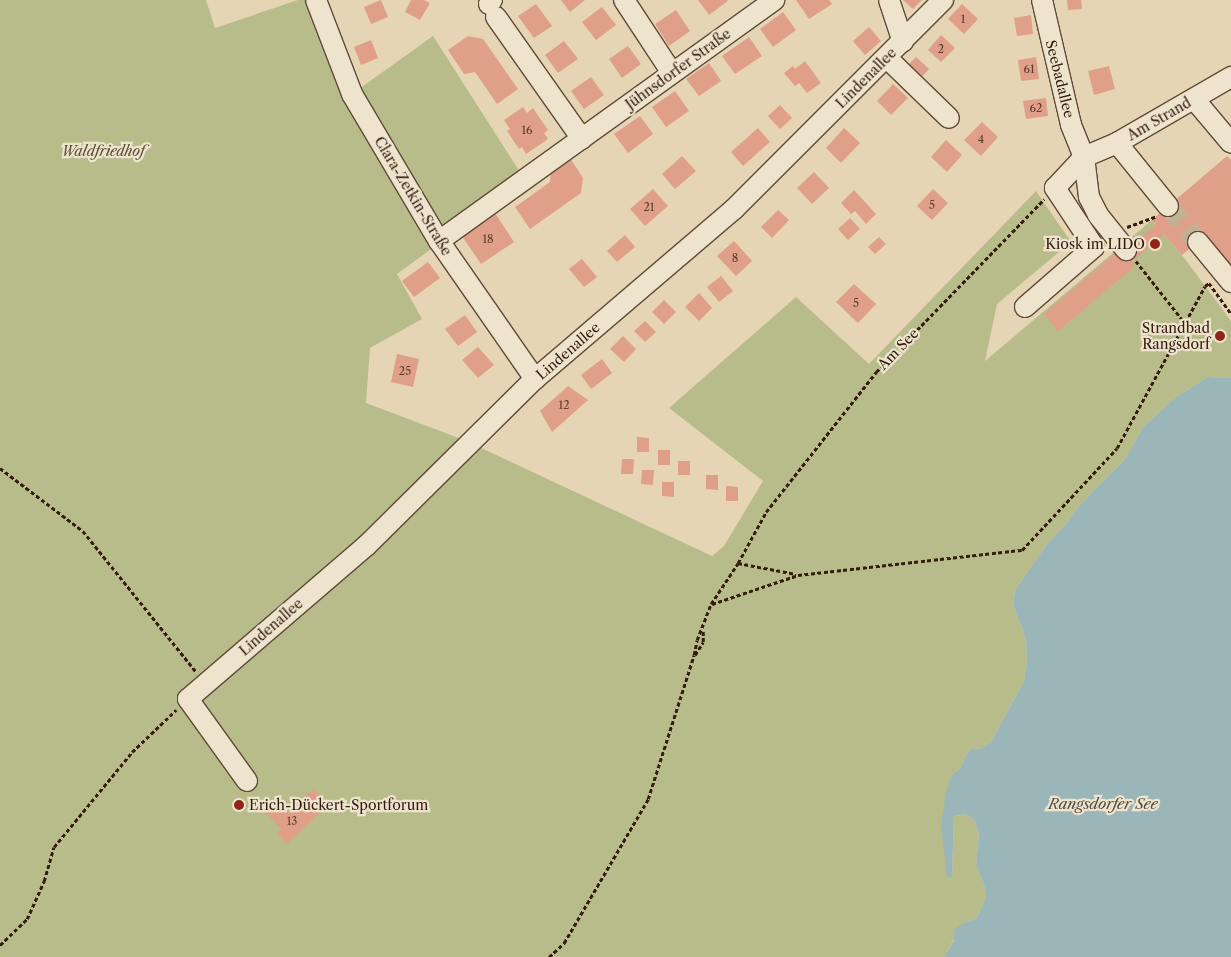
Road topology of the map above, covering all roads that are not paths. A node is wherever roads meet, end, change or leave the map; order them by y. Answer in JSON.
{"nodes":[{"id":1,"x":316,"y":0,"type":"edge"},
{"id":2,"x":624,"y":0,"type":"edge"},
{"id":3,"x":889,"y":0,"type":"edge"},
{"id":4,"x":943,"y":0,"type":"edge"},
{"id":5,"x":1042,"y":0,"type":"edge"},
{"id":6,"x":763,"y":3,"type":"edge"},
{"id":7,"x":492,"y":7,"type":"edge"},
{"id":8,"x":903,"y":42,"type":"junction"},
{"id":9,"x":887,"y":58,"type":"junction"},
{"id":10,"x":672,"y":73,"type":"junction"},
{"id":11,"x":1228,"y":84,"type":"edge"},
{"id":12,"x":1194,"y":99,"type":"junction"},
{"id":13,"x":949,"y":118,"type":"dead end"},
{"id":14,"x":582,"y":139,"type":"junction"},
{"id":15,"x":1117,"y":143,"type":"junction"},
{"id":16,"x":1231,"y":143,"type":"edge"},
{"id":17,"x":1084,"y":157,"type":"junction"},
{"id":18,"x":1162,"y":211,"type":"tunnel mouth"},
{"id":19,"x":1112,"y":232,"type":"junction"},
{"id":20,"x":439,"y":241,"type":"junction"},
{"id":21,"x":1198,"y":242,"type":"tunnel mouth"},
{"id":22,"x":1094,"y":247,"type":"junction"},
{"id":23,"x":1130,"y":255,"type":"road end"},
{"id":24,"x":1231,"y":282,"type":"edge"},
{"id":25,"x":1025,"y":307,"type":"dead end"},
{"id":26,"x":535,"y":379,"type":"junction"},
{"id":27,"x":247,"y":780,"type":"dead end"}],
"edges":[{"from":1,"to":20,"type":"street","name":"Clara-Zetkin-Straße"},
{"from":2,"to":10,"type":"street"},
{"from":3,"to":8,"type":"street"},
{"from":4,"to":8,"type":"street","name":"Lindenallee"},
{"from":5,"to":17,"type":"street","name":"Seebadallee"},
{"from":6,"to":10,"type":"street","name":"Jühnsdorfer Straße"},
{"from":7,"to":14,"type":"street"},
{"from":8,"to":9,"type":"street","name":"Lindenallee"},
{"from":9,"to":13,"type":"street"},
{"from":9,"to":26,"type":"street","name":"Lindenallee"},
{"from":10,"to":14,"type":"street","name":"Jühnsdorfer Straße"},
{"from":11,"to":12,"type":"street","name":"Am Strand"},
{"from":12,"to":15,"type":"street","name":"Am Strand"},
{"from":12,"to":16,"type":"street"},
{"from":14,"to":20,"type":"street","name":"Jühnsdorfer Straße"},
{"from":15,"to":17,"type":"street","name":"Am Strand"},
{"from":15,"to":18,"type":"street"},
{"from":17,"to":19,"type":"street","name":"Seebadallee"},
{"from":17,"to":22,"type":"street"},
{"from":19,"to":22,"type":"street"},
{"from":19,"to":23,"type":"street","name":"Seebadallee"},
{"from":20,"to":26,"type":"street","name":"Clara-Zetkin-Straße"},
{"from":21,"to":24,"type":"street"},
{"from":22,"to":25,"type":"street"},
{"from":26,"to":27,"type":"street","name":"Lindenallee"}]}
